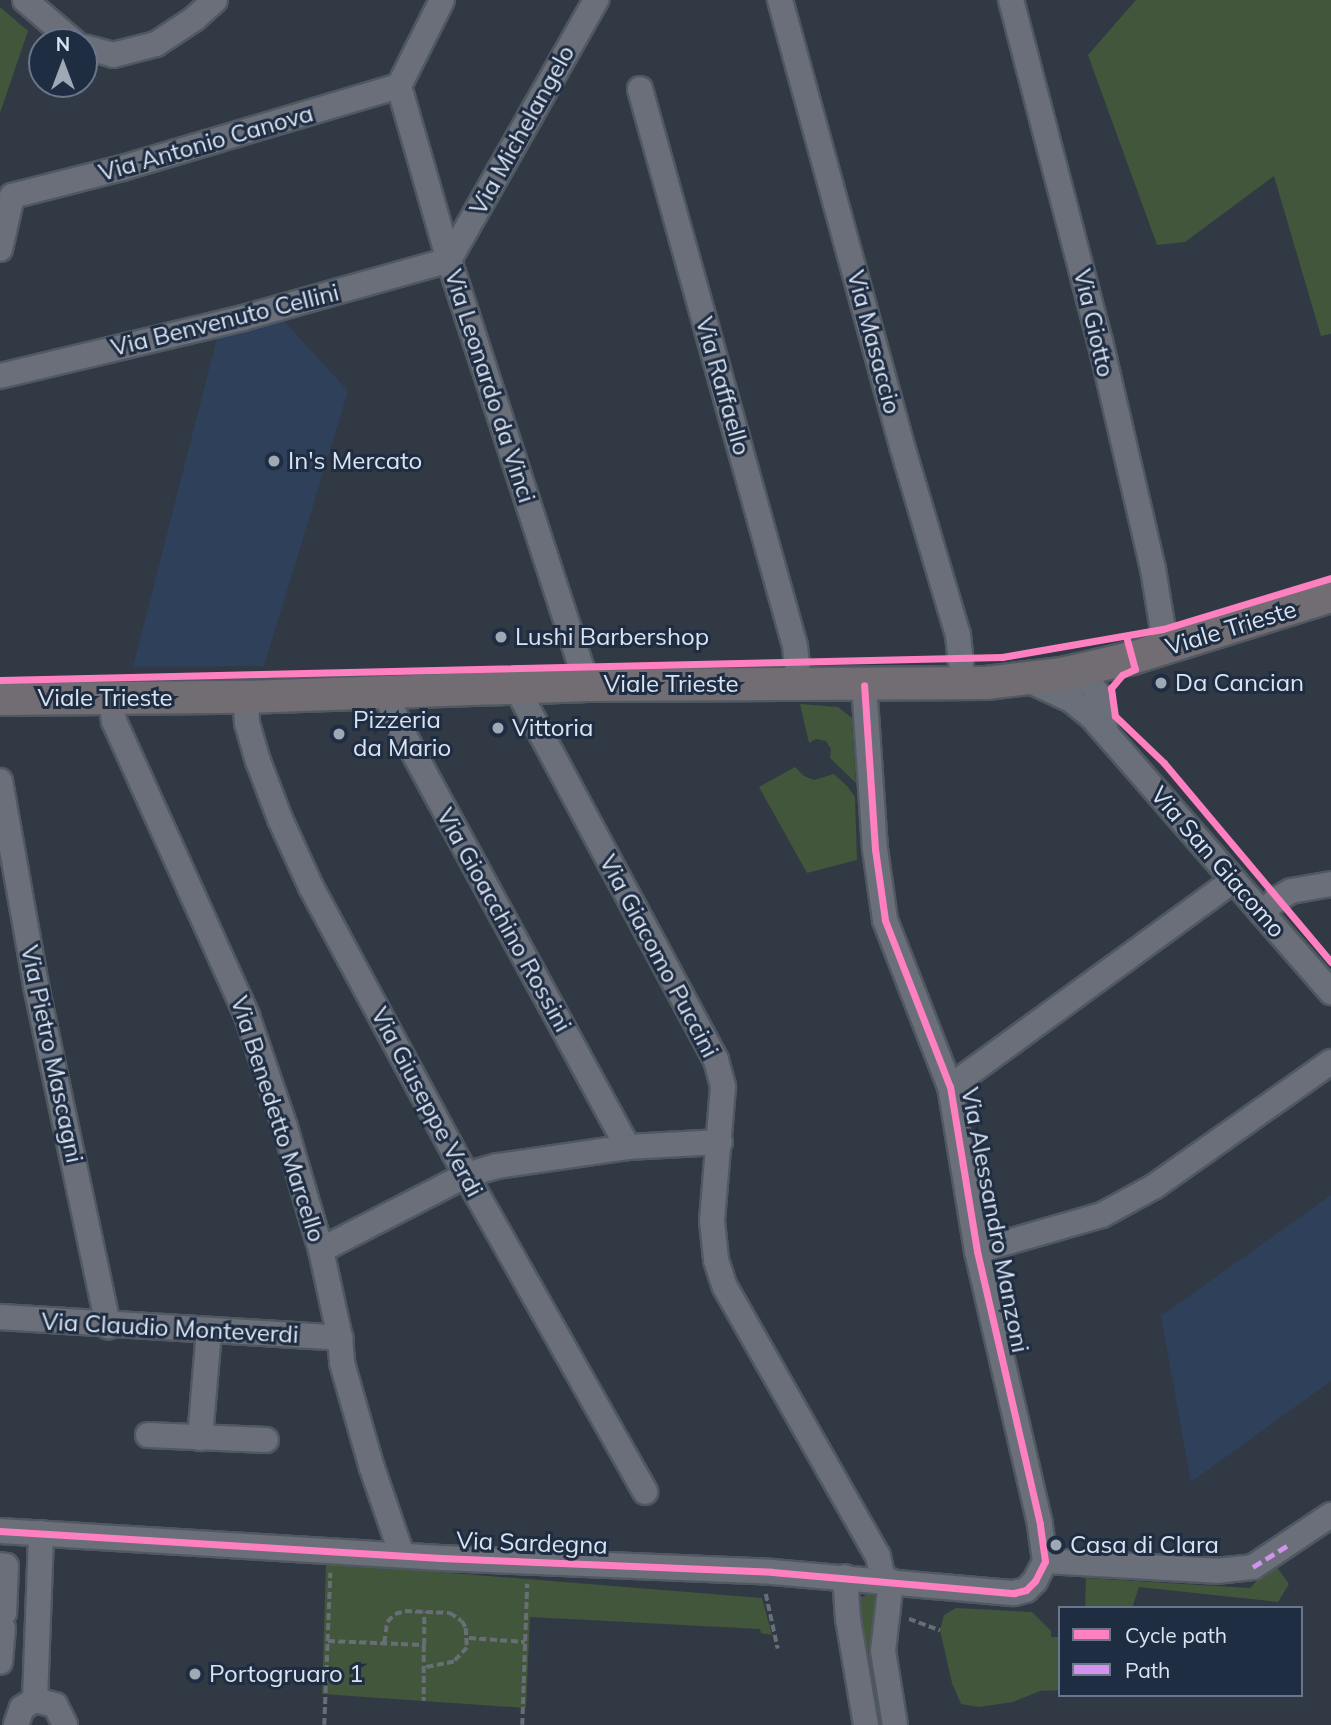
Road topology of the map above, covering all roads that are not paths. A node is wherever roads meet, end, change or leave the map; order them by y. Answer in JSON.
{"nodes":[{"id":1,"x":25,"y":0,"type":"edge"},
{"id":2,"x":215,"y":0,"type":"edge"},
{"id":3,"x":442,"y":0,"type":"edge"},
{"id":4,"x":596,"y":0,"type":"edge"},
{"id":5,"x":780,"y":0,"type":"edge"},
{"id":6,"x":1011,"y":0,"type":"edge"},
{"id":7,"x":58,"y":28,"type":"edge"},
{"id":8,"x":98,"y":51,"type":"edge"},
{"id":9,"x":399,"y":86,"type":"junction"},
{"id":10,"x":639,"y":89,"type":"dead end"},
{"id":11,"x":0,"y":249,"type":"edge"},
{"id":12,"x":449,"y":260,"type":"junction"},
{"id":13,"x":0,"y":376,"type":"edge"},
{"id":14,"x":1331,"y":596,"type":"edge"},
{"id":15,"x":1166,"y":648,"type":"junction"},
{"id":16,"x":1132,"y":658,"type":"junction"},
{"id":17,"x":799,"y":684,"type":"junction"},
{"id":18,"x":964,"y":684,"type":"junction"},
{"id":19,"x":583,"y":685,"type":"junction"},
{"id":20,"x":864,"y":685,"type":"junction"},
{"id":21,"x":516,"y":687,"type":"junction"},
{"id":22,"x":1066,"y":687,"type":"junction"},
{"id":23,"x":384,"y":691,"type":"junction"},
{"id":24,"x":1098,"y":694,"type":"junction"},
{"id":25,"x":246,"y":697,"type":"junction"},
{"id":26,"x":111,"y":698,"type":"junction"},
{"id":27,"x":0,"y":699,"type":"edge"},
{"id":28,"x":1106,"y":732,"type":"junction"},
{"id":29,"x":0,"y":781,"type":"edge"},
{"id":30,"x":1233,"y":881,"type":"junction"},
{"id":31,"x":1331,"y":884,"type":"edge"},
{"id":32,"x":1262,"y":913,"type":"junction"},
{"id":33,"x":1331,"y":992,"type":"edge"},
{"id":34,"x":1331,"y":1062,"type":"edge"},
{"id":35,"x":950,"y":1087,"type":"junction"},
{"id":36,"x":720,"y":1142,"type":"junction"},
{"id":37,"x":628,"y":1147,"type":"junction"},
{"id":38,"x":466,"y":1175,"type":"junction"},
{"id":39,"x":321,"y":1250,"type":"junction"},
{"id":40,"x":977,"y":1251,"type":"junction"},
{"id":41,"x":0,"y":1317,"type":"edge"},
{"id":42,"x":108,"y":1326,"type":"junction"},
{"id":43,"x":209,"y":1330,"type":"junction"},
{"id":44,"x":340,"y":1338,"type":"junction"},
{"id":45,"x":148,"y":1435,"type":"dead end"},
{"id":46,"x":200,"y":1438,"type":"junction"},
{"id":47,"x":266,"y":1440,"type":"dead end"},
{"id":48,"x":645,"y":1492,"type":"dead end"},
{"id":49,"x":1331,"y":1515,"type":"edge"},
{"id":50,"x":0,"y":1531,"type":"edge"},
{"id":51,"x":41,"y":1533,"type":"junction"},
{"id":52,"x":402,"y":1555,"type":"junction"},
{"id":53,"x":1045,"y":1561,"type":"junction"},
{"id":54,"x":0,"y":1565,"type":"edge"},
{"id":55,"x":845,"y":1577,"type":"junction"},
{"id":56,"x":887,"y":1581,"type":"junction"},
{"id":57,"x":0,"y":1662,"type":"edge"},
{"id":58,"x":35,"y":1700,"type":"junction"},
{"id":59,"x":16,"y":1725,"type":"edge"},
{"id":60,"x":65,"y":1725,"type":"edge"},
{"id":61,"x":866,"y":1725,"type":"edge"},
{"id":62,"x":895,"y":1725,"type":"edge"}],
"edges":[{"from":1,"to":7,"type":"street"},
{"from":2,"to":8,"type":"street"},
{"from":3,"to":9,"type":"street"},
{"from":4,"to":12,"type":"street","name":"Via Michelangelo"},
{"from":5,"to":18,"type":"street","name":"Via Masaccio"},
{"from":6,"to":15,"type":"street","name":"Via Giotto"},
{"from":9,"to":11,"type":"street","name":"Via Antonio Canova"},
{"from":9,"to":12,"type":"street","name":"Via Leonardo da Vinci"},
{"from":10,"to":17,"type":"street","name":"Via Raffaello"},
{"from":12,"to":13,"type":"street","name":"Via Benvenuto Cellini"},
{"from":12,"to":19,"type":"street","name":"Via Leonardo da Vinci"},
{"from":14,"to":15,"type":"main road","name":"Viale Trieste"},
{"from":15,"to":16,"type":"main road","name":"Viale Trieste"},
{"from":16,"to":22,"type":"main road","name":"Viale Trieste"},
{"from":16,"to":24,"type":"street"},
{"from":17,"to":19,"type":"main road","name":"Viale Trieste"},
{"from":17,"to":20,"type":"main road","name":"Viale Trieste"},
{"from":18,"to":20,"type":"main road","name":"Viale Trieste"},
{"from":18,"to":22,"type":"main road","name":"Viale Trieste"},
{"from":19,"to":21,"type":"main road","name":"Viale Trieste"},
{"from":20,"to":35,"type":"street","name":"Via Alessandro Manzoni"},
{"from":21,"to":23,"type":"main road","name":"Viale Trieste"},
{"from":21,"to":36,"type":"street","name":"Via Giacomo Puccini"},
{"from":22,"to":24,"type":"street"},
{"from":22,"to":28,"type":"street","name":"Via San Giacomo"},
{"from":23,"to":25,"type":"main road","name":"Viale Trieste"},
{"from":23,"to":37,"type":"street","name":"Via Gioacchino Rossini"},
{"from":24,"to":28,"type":"street","name":"Via San Giacomo"},
{"from":25,"to":26,"type":"main road","name":"Viale Trieste"},
{"from":25,"to":38,"type":"street","name":"Via Giuseppe Verdi"},
{"from":26,"to":27,"type":"main road","name":"Viale Trieste"},
{"from":26,"to":39,"type":"street","name":"Via Benedetto Marcello"},
{"from":28,"to":30,"type":"street","name":"Via San Giacomo"},
{"from":29,"to":42,"type":"street","name":"Via Pietro Mascagni"},
{"from":30,"to":32,"type":"street","name":"Via San Giacomo"},
{"from":30,"to":35,"type":"street"},
{"from":31,"to":32,"type":"street"},
{"from":32,"to":33,"type":"street","name":"Via San Giacomo"},
{"from":34,"to":40,"type":"street"},
{"from":35,"to":40,"type":"street","name":"Via Alessandro Manzoni"},
{"from":36,"to":37,"type":"street"},
{"from":36,"to":56,"type":"street","name":"Via Giacomo Puccini"},
{"from":37,"to":38,"type":"street"},
{"from":38,"to":39,"type":"street"},
{"from":38,"to":48,"type":"street","name":"Via Giuseppe Verdi"},
{"from":39,"to":44,"type":"street","name":"Via Benedetto Marcello"},
{"from":40,"to":53,"type":"street","name":"Via Alessandro Manzoni"},
{"from":41,"to":42,"type":"street","name":"Via Claudio Monteverdi"},
{"from":42,"to":43,"type":"street","name":"Via Claudio Monteverdi"},
{"from":43,"to":44,"type":"street","name":"Via Claudio Monteverdi"},
{"from":43,"to":46,"type":"street"},
{"from":44,"to":52,"type":"street","name":"Via Benedetto Marcello"},
{"from":45,"to":46,"type":"street"},
{"from":46,"to":47,"type":"street"},
{"from":49,"to":53,"type":"street"},
{"from":50,"to":51,"type":"street","name":"Via Sardegna"},
{"from":51,"to":52,"type":"street","name":"Via Sardegna"},
{"from":51,"to":58,"type":"street"},
{"from":52,"to":55,"type":"street","name":"Via Sardegna"},
{"from":53,"to":56,"type":"street","name":"Via Sardegna"},
{"from":54,"to":57,"type":"street"},
{"from":55,"to":56,"type":"street","name":"Via Sardegna"},
{"from":55,"to":61,"type":"street"},
{"from":56,"to":62,"type":"street"},
{"from":58,"to":59,"type":"street"},
{"from":58,"to":60,"type":"street"}]}
